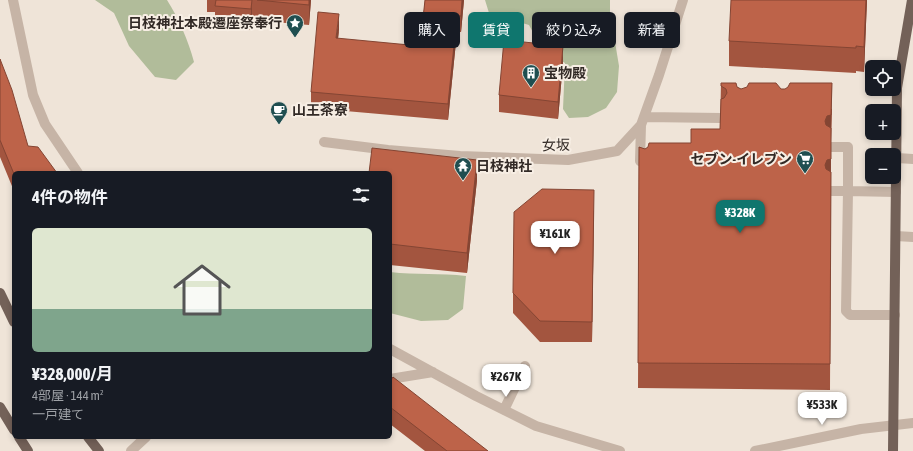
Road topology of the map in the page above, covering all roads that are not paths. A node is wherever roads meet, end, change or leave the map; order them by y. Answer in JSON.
{"nodes":[{"id":1,"x":13,"y":0,"type":"edge"},
{"id":2,"x":683,"y":0,"type":"edge"},
{"id":3,"x":912,"y":0,"type":"edge"},
{"id":4,"x":721,"y":118,"type":"edge"},
{"id":5,"x":643,"y":121,"type":"junction"},
{"id":6,"x":324,"y":142,"type":"dead end"},
{"id":7,"x":831,"y":147,"type":"edge"},
{"id":8,"x":897,"y":148,"type":"edge"},
{"id":9,"x":901,"y":158,"type":"edge"},
{"id":10,"x":913,"y":159,"type":"edge"},
{"id":11,"x":643,"y":168,"type":"edge"},
{"id":12,"x":77,"y":171,"type":"edge"},
{"id":13,"x":896,"y":184,"type":"edge"},
{"id":14,"x":831,"y":191,"type":"edge"},
{"id":15,"x":848,"y":191,"type":"junction"},
{"id":16,"x":896,"y":192,"type":"junction"},
{"id":17,"x":896,"y":236,"type":"junction"},
{"id":18,"x":913,"y":237,"type":"edge"},
{"id":19,"x":0,"y":293,"type":"edge"},
{"id":20,"x":895,"y":315,"type":"junction"},
{"id":21,"x":12,"y":318,"type":"edge"},
{"id":22,"x":392,"y":350,"type":"edge"},
{"id":23,"x":524,"y":366,"type":"dead end"},
{"id":24,"x":433,"y":372,"type":"junction"},
{"id":25,"x":392,"y":379,"type":"edge"},
{"id":26,"x":0,"y":407,"type":"edge"},
{"id":27,"x":504,"y":410,"type":"junction"},
{"id":28,"x":913,"y":423,"type":"edge"},
{"id":29,"x":893,"y":425,"type":"junction"},
{"id":30,"x":12,"y":427,"type":"edge"},
{"id":31,"x":20,"y":439,"type":"edge"},
{"id":32,"x":90,"y":439,"type":"edge"},
{"id":33,"x":144,"y":439,"type":"edge"},
{"id":34,"x":28,"y":451,"type":"edge"},
{"id":35,"x":99,"y":451,"type":"edge"},
{"id":36,"x":132,"y":451,"type":"edge"},
{"id":37,"x":620,"y":451,"type":"edge"},
{"id":38,"x":755,"y":451,"type":"edge"},
{"id":39,"x":893,"y":451,"type":"edge"}],
"edges":[{"from":1,"to":12,"type":"street"},
{"from":2,"to":5,"type":"street"},
{"from":3,"to":8,"type":"main road"},
{"from":4,"to":5,"type":"street"},
{"from":5,"to":6,"type":"street","name":"女坂"},
{"from":5,"to":11,"type":"street"},
{"from":7,"to":15,"type":"street"},
{"from":9,"to":10,"type":"street"},
{"from":13,"to":16,"type":"main road"},
{"from":14,"to":15,"type":"street"},
{"from":15,"to":16,"type":"street"},
{"from":15,"to":20,"type":"street"},
{"from":16,"to":17,"type":"main road"},
{"from":17,"to":18,"type":"street"},
{"from":17,"to":20,"type":"main road"},
{"from":19,"to":21,"type":"main road"},
{"from":20,"to":29,"type":"main road"},
{"from":22,"to":24,"type":"street"},
{"from":23,"to":27,"type":"street"},
{"from":24,"to":25,"type":"street"},
{"from":24,"to":27,"type":"street"},
{"from":26,"to":30,"type":"main road"},
{"from":27,"to":37,"type":"street"},
{"from":28,"to":29,"type":"street"},
{"from":29,"to":38,"type":"street"},
{"from":29,"to":39,"type":"main road"},
{"from":31,"to":34,"type":"main road"},
{"from":32,"to":35,"type":"main road"},
{"from":33,"to":36,"type":"street"}]}
